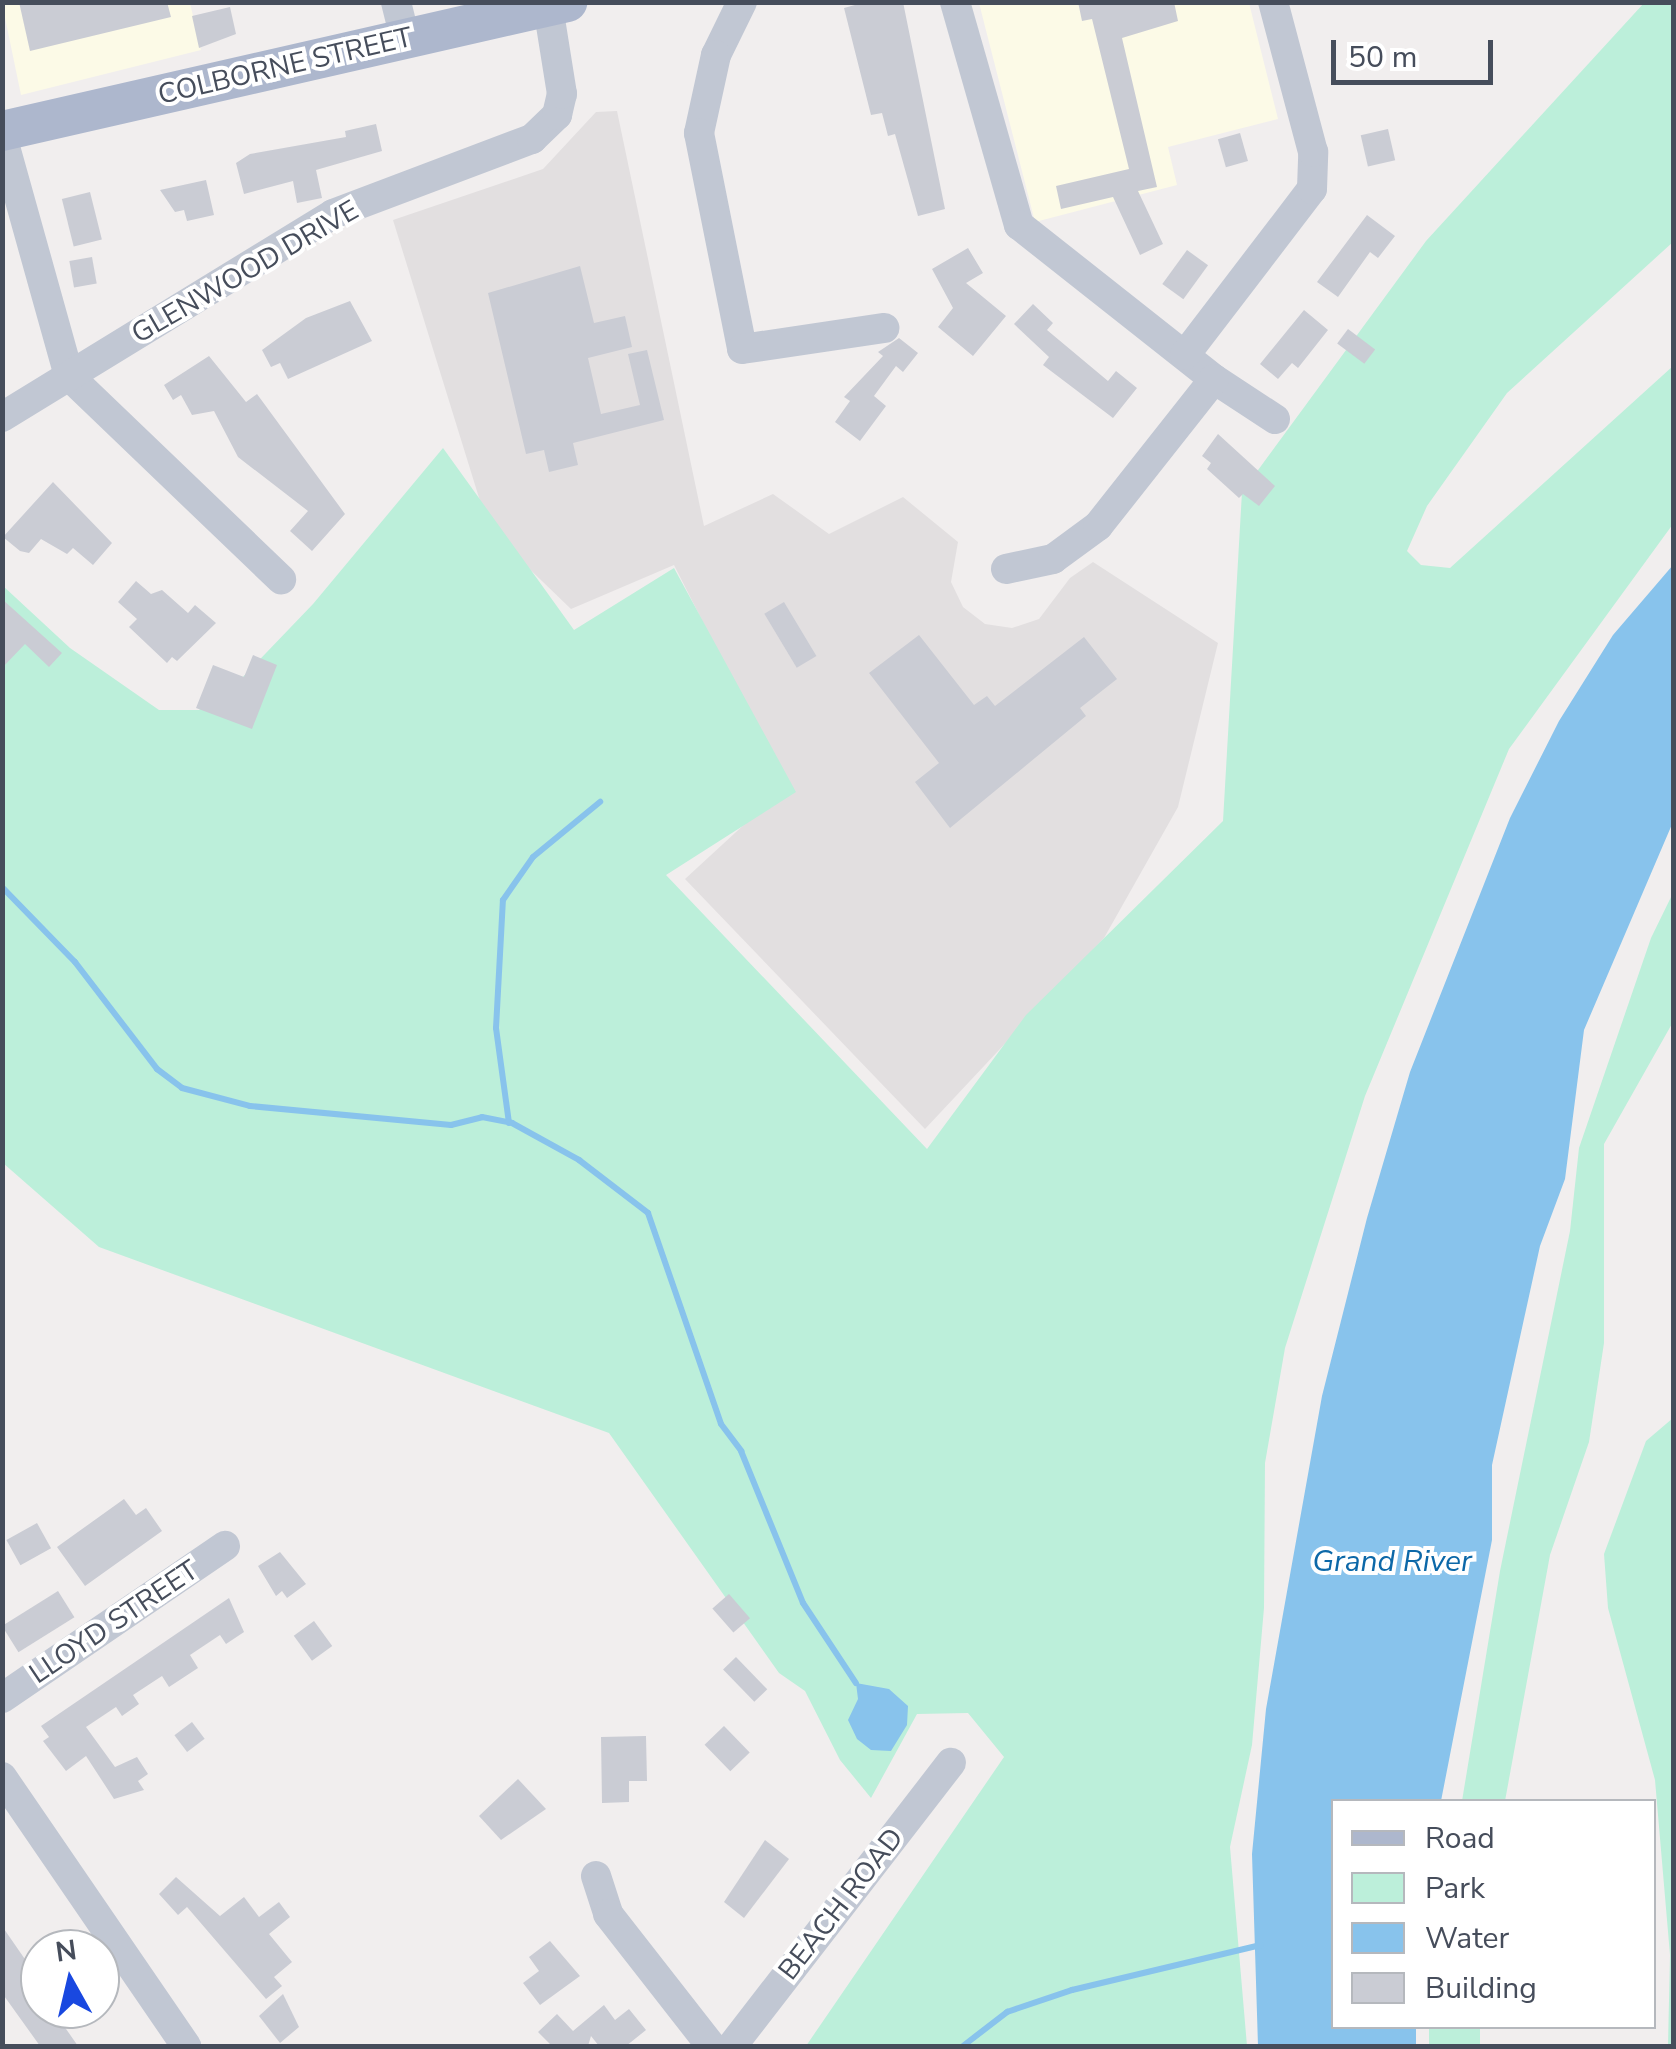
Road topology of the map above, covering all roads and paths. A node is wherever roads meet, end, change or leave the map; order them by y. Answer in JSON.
{"nodes":[{"id":1,"x":742,"y":2,"type":"edge"},
{"id":2,"x":955,"y":2,"type":"edge"},
{"id":3,"x":1274,"y":2,"type":"edge"},
{"id":4,"x":558,"y":5,"type":"edge"},
{"id":5,"x":401,"y":21,"type":"edge"},
{"id":6,"x":2,"y":134,"type":"edge"},
{"id":7,"x":884,"y":328,"type":"dead end"},
{"id":8,"x":1185,"y":355,"type":"junction"},
{"id":9,"x":69,"y":376,"type":"junction"},
{"id":10,"x":1214,"y":379,"type":"junction"},
{"id":11,"x":2,"y":417,"type":"edge"},
{"id":12,"x":1275,"y":420,"type":"dead end"},
{"id":13,"x":1006,"y":569,"type":"dead end"},
{"id":14,"x":281,"y":579,"type":"dead end"},
{"id":15,"x":226,"y":1546,"type":"dead end"},
{"id":16,"x":2,"y":1698,"type":"edge"},
{"id":17,"x":951,"y":1762,"type":"dead end"},
{"id":18,"x":2,"y":1777,"type":"edge"},
{"id":19,"x":596,"y":1876,"type":"dead end"},
{"id":20,"x":186,"y":2046,"type":"edge"},
{"id":21,"x":711,"y":2046,"type":"edge"},
{"id":22,"x":732,"y":2046,"type":"edge"}],
"edges":[{"from":1,"to":7,"type":"street"},
{"from":2,"to":8,"type":"street"},
{"from":3,"to":8,"type":"street"},
{"from":4,"to":5,"type":"main road","name":"COLBORNE STREET"},
{"from":4,"to":9,"type":"street","name":"GLENWOOD DRIVE"},
{"from":5,"to":6,"type":"main road","name":"COLBORNE STREET"},
{"from":6,"to":9,"type":"street"},
{"from":8,"to":10,"type":"street"},
{"from":9,"to":11,"type":"street","name":"GLENWOOD DRIVE"},
{"from":9,"to":14,"type":"street"},
{"from":10,"to":12,"type":"street"},
{"from":10,"to":13,"type":"street"},
{"from":15,"to":16,"type":"street","name":"LLOYD STREET"},
{"from":17,"to":22,"type":"street","name":"BEACH ROAD"},
{"from":18,"to":20,"type":"street"},
{"from":19,"to":21,"type":"street"}]}
